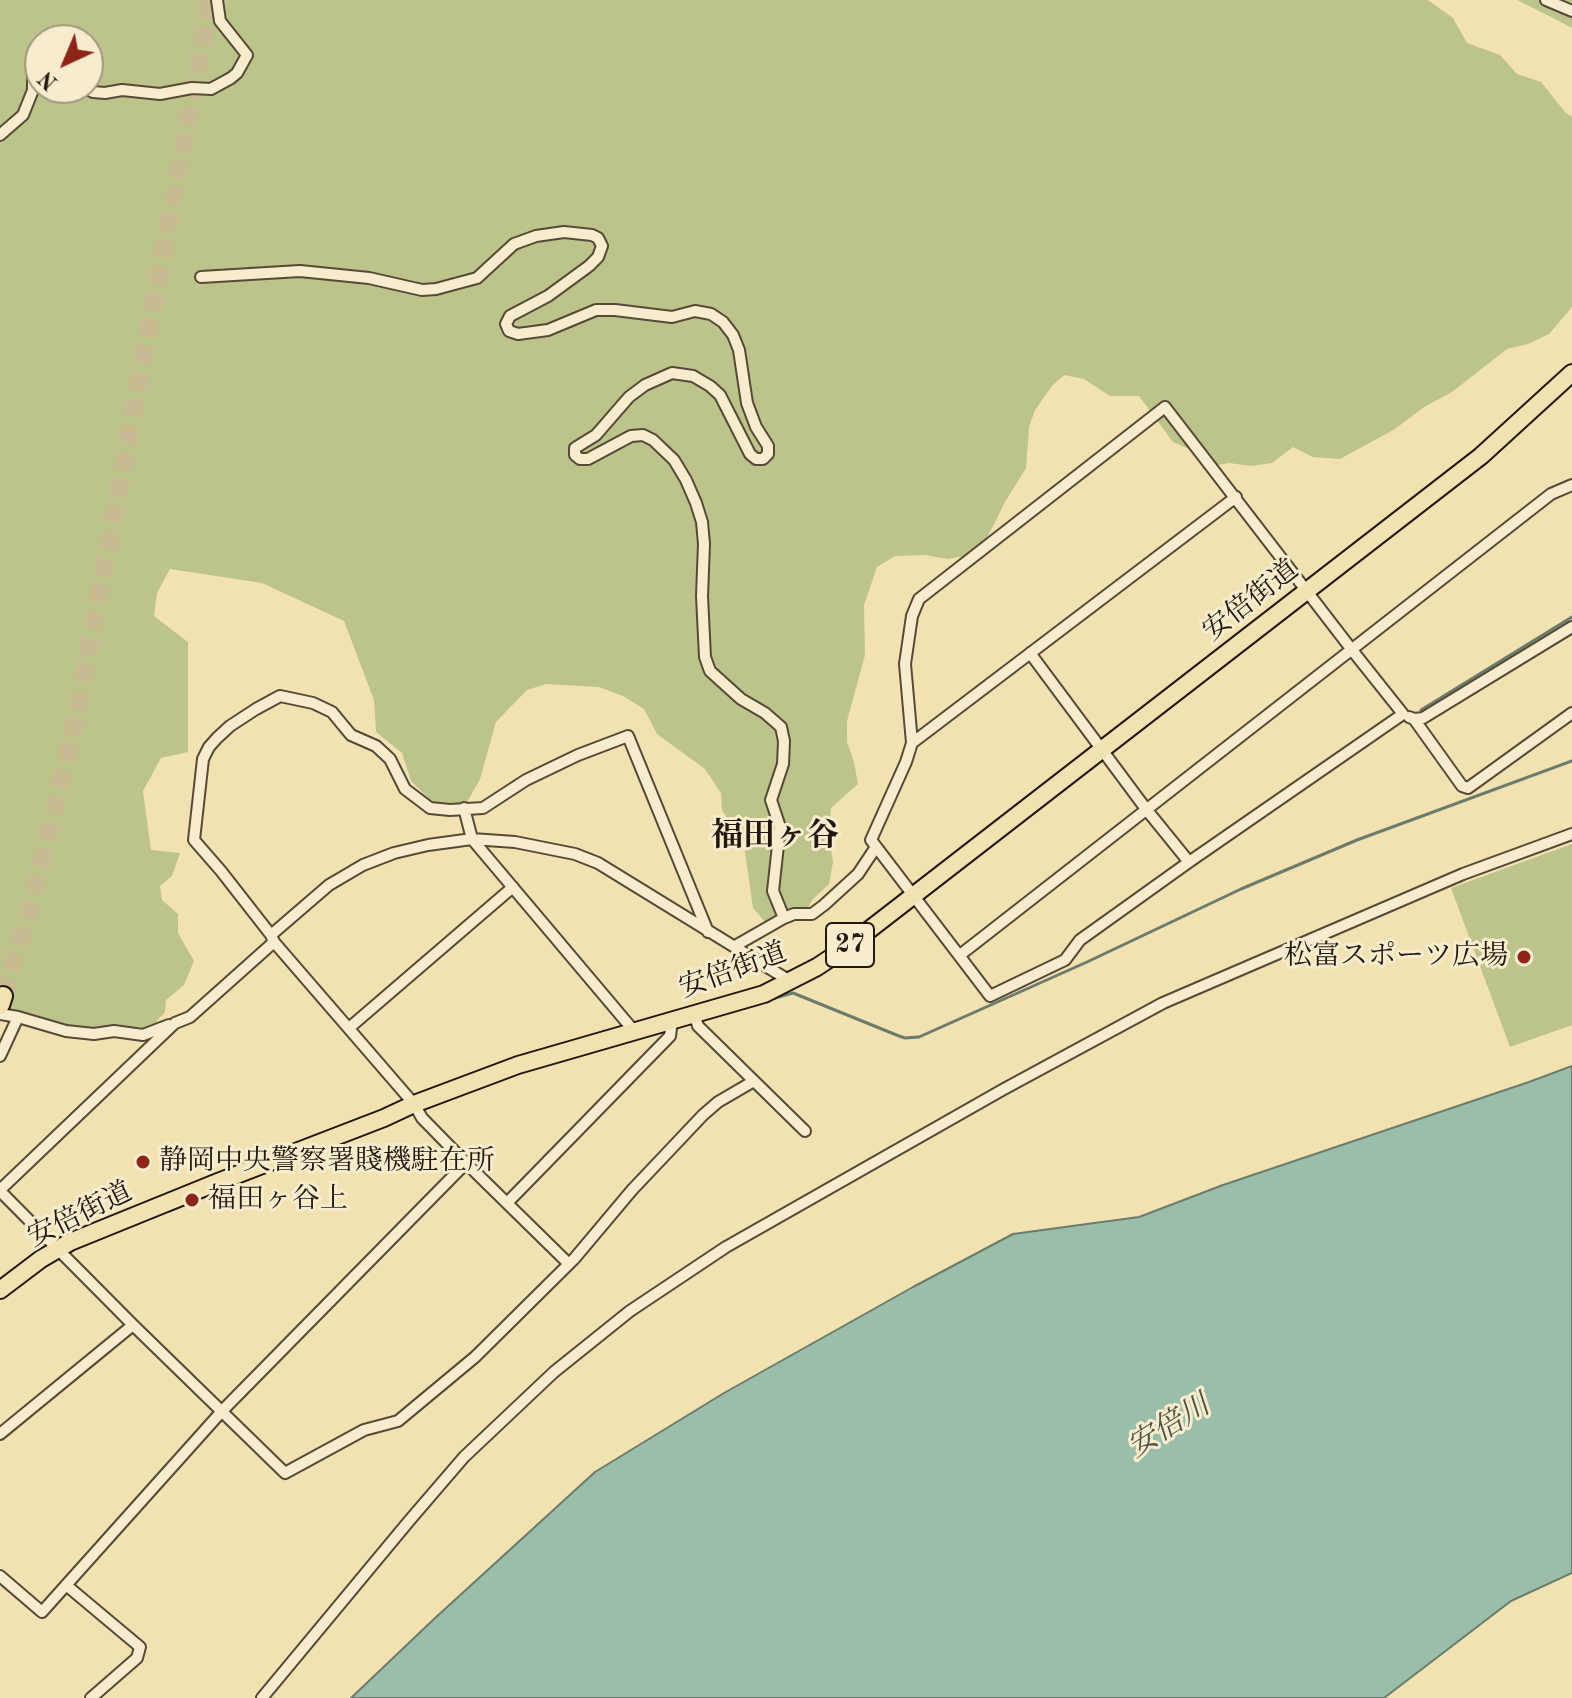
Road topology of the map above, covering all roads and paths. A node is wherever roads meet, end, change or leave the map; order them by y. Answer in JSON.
{"nodes":[{"id":1,"x":217,"y":0,"type":"edge"},
{"id":2,"x":1546,"y":0,"type":"edge"},
{"id":3,"x":1572,"y":11,"type":"edge"},
{"id":4,"x":104,"y":93,"type":"edge"},
{"id":5,"x":27,"y":104,"type":"edge"},
{"id":6,"x":0,"y":135,"type":"edge"},
{"id":7,"x":201,"y":277,"type":"dead end"},
{"id":8,"x":1572,"y":373,"type":"edge"},
{"id":9,"x":1572,"y":485,"type":"edge"},
{"id":10,"x":1236,"y":497,"type":"junction"},
{"id":11,"x":1306,"y":591,"type":"junction"},
{"id":12,"x":1572,"y":627,"type":"edge"},
{"id":13,"x":1352,"y":650,"type":"junction"},
{"id":14,"x":1030,"y":653,"type":"junction"},
{"id":15,"x":1572,"y":713,"type":"edge"},
{"id":16,"x":1409,"y":717,"type":"junction"},
{"id":17,"x":912,"y":743,"type":"junction"},
{"id":18,"x":1102,"y":749,"type":"junction"},
{"id":19,"x":464,"y":808,"type":"junction"},
{"id":20,"x":1146,"y":809,"type":"junction"},
{"id":21,"x":1572,"y":834,"type":"edge"},
{"id":22,"x":472,"y":839,"type":"junction"},
{"id":23,"x":876,"y":847,"type":"junction"},
{"id":24,"x":1189,"y":862,"type":"junction"},
{"id":25,"x":513,"y":887,"type":"junction"},
{"id":26,"x":913,"y":895,"type":"junction"},
{"id":27,"x":784,"y":918,"type":"junction"},
{"id":28,"x":708,"y":932,"type":"junction"},
{"id":29,"x":272,"y":938,"type":"junction"},
{"id":30,"x":735,"y":946,"type":"junction"},
{"id":31,"x":960,"y":955,"type":"junction"},
{"id":32,"x":790,"y":981,"type":"junction"},
{"id":33,"x":1,"y":1005,"type":"edge"},
{"id":34,"x":694,"y":1014,"type":"junction"},
{"id":35,"x":18,"y":1017,"type":"junction"},
{"id":36,"x":672,"y":1021,"type":"junction"},
{"id":37,"x":175,"y":1023,"type":"junction"},
{"id":38,"x":349,"y":1028,"type":"junction"},
{"id":39,"x":634,"y":1031,"type":"junction"},
{"id":40,"x":0,"y":1056,"type":"edge"},
{"id":41,"x":754,"y":1081,"type":"junction"},
{"id":42,"x":414,"y":1104,"type":"junction"},
{"id":43,"x":805,"y":1131,"type":"dead end"},
{"id":44,"x":466,"y":1163,"type":"junction"},
{"id":45,"x":0,"y":1190,"type":"edge"},
{"id":46,"x":507,"y":1203,"type":"junction"},
{"id":47,"x":58,"y":1248,"type":"junction"},
{"id":48,"x":569,"y":1264,"type":"junction"},
{"id":49,"x":0,"y":1290,"type":"edge"},
{"id":50,"x":133,"y":1325,"type":"junction"},
{"id":51,"x":223,"y":1410,"type":"junction"},
{"id":52,"x":0,"y":1434,"type":"edge"},
{"id":53,"x":0,"y":1576,"type":"edge"},
{"id":54,"x":66,"y":1585,"type":"junction"},
{"id":55,"x":91,"y":1698,"type":"edge"},
{"id":56,"x":262,"y":1698,"type":"edge"}],
"edges":[{"from":1,"to":4,"type":"street"},
{"from":2,"to":3,"type":"street"},
{"from":5,"to":6,"type":"street"},
{"from":7,"to":27,"type":"street"},
{"from":8,"to":11,"type":"main road","name":"安倍街道","number":"27"},
{"from":9,"to":13,"type":"street"},
{"from":10,"to":11,"type":"street"},
{"from":10,"to":14,"type":"street"},
{"from":10,"to":17,"type":"street"},
{"from":11,"to":13,"type":"street"},
{"from":11,"to":18,"type":"main road","name":"安倍街道","number":"27"},
{"from":12,"to":16,"type":"street"},
{"from":13,"to":16,"type":"street"},
{"from":13,"to":20,"type":"street"},
{"from":14,"to":17,"type":"street"},
{"from":14,"to":18,"type":"street"},
{"from":15,"to":16,"type":"street"},
{"from":16,"to":24,"type":"street"},
{"from":17,"to":23,"type":"street"},
{"from":18,"to":20,"type":"street"},
{"from":18,"to":26,"type":"main road","name":"安倍街道","number":"27"},
{"from":19,"to":22,"type":"street"},
{"from":19,"to":28,"type":"street"},
{"from":19,"to":29,"type":"street"},
{"from":20,"to":24,"type":"street"},
{"from":20,"to":31,"type":"street"},
{"from":21,"to":56,"type":"street"},
{"from":22,"to":25,"type":"street"},
{"from":22,"to":28,"type":"street"},
{"from":22,"to":29,"type":"street"},
{"from":23,"to":26,"type":"street"},
{"from":23,"to":27,"type":"street"},
{"from":24,"to":31,"type":"street"},
{"from":25,"to":38,"type":"street"},
{"from":25,"to":39,"type":"street"},
{"from":26,"to":31,"type":"street"},
{"from":26,"to":32,"type":"main road","name":"安倍街道","number":"27"},
{"from":27,"to":30,"type":"street"},
{"from":28,"to":30,"type":"street"},
{"from":29,"to":37,"type":"street"},
{"from":29,"to":38,"type":"street"},
{"from":30,"to":32,"type":"street"},
{"from":32,"to":34,"type":"main road","name":"安倍街道","number":"27"},
{"from":33,"to":35,"type":"street"},
{"from":34,"to":36,"type":"main road","name":"安倍街道","number":"27"},
{"from":34,"to":41,"type":"street"},
{"from":35,"to":37,"type":"street"},
{"from":35,"to":40,"type":"street"},
{"from":36,"to":39,"type":"main road","name":"安倍街道","number":"27"},
{"from":36,"to":46,"type":"street"},
{"from":37,"to":45,"type":"street"},
{"from":38,"to":42,"type":"street"},
{"from":39,"to":42,"type":"main road","name":"安倍街道","number":"27"},
{"from":41,"to":43,"type":"street"},
{"from":41,"to":48,"type":"street"},
{"from":42,"to":44,"type":"street"},
{"from":42,"to":47,"type":"main road","name":"安倍街道","number":"27"},
{"from":44,"to":46,"type":"street"},
{"from":44,"to":51,"type":"street"},
{"from":45,"to":47,"type":"street"},
{"from":46,"to":48,"type":"street"},
{"from":47,"to":49,"type":"main road","name":"安倍街道","number":"27"},
{"from":47,"to":50,"type":"street"},
{"from":48,"to":51,"type":"street"},
{"from":50,"to":51,"type":"street"},
{"from":50,"to":52,"type":"street"},
{"from":51,"to":54,"type":"street"},
{"from":53,"to":54,"type":"street"},
{"from":54,"to":55,"type":"street"}]}
